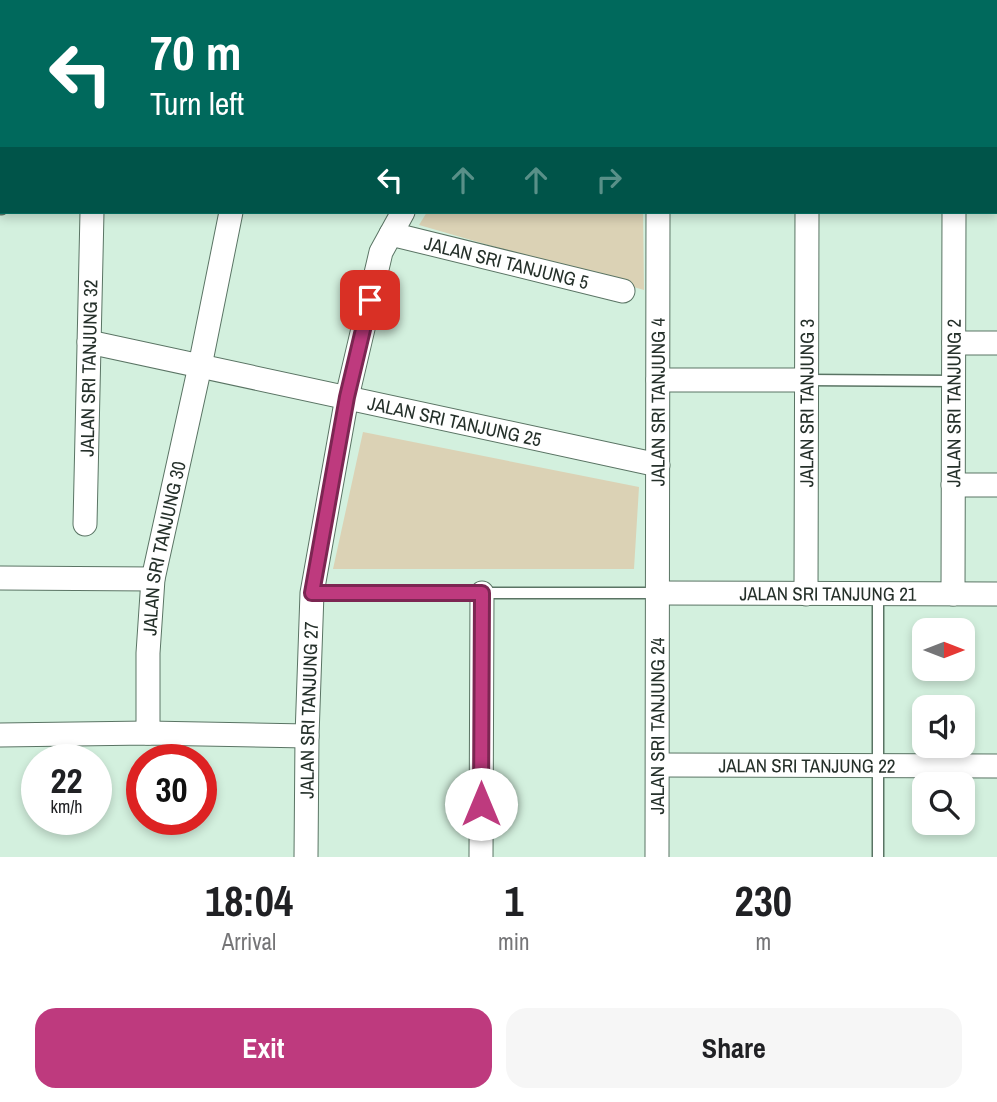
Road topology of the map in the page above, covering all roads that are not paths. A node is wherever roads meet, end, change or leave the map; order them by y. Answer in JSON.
{"nodes":[{"id":1,"x":92,"y":214,"type":"edge"},
{"id":2,"x":231,"y":214,"type":"edge"},
{"id":3,"x":402,"y":214,"type":"edge"},
{"id":4,"x":658,"y":214,"type":"edge"},
{"id":5,"x":807,"y":214,"type":"edge"},
{"id":6,"x":954,"y":214,"type":"edge"},
{"id":7,"x":391,"y":234,"type":"junction"},
{"id":8,"x":623,"y":291,"type":"dead end"},
{"id":9,"x":89,"y":342,"type":"junction"},
{"id":10,"x":954,"y":343,"type":"junction"},
{"id":11,"x":997,"y":343,"type":"edge"},
{"id":12,"x":200,"y":366,"type":"junction"},
{"id":13,"x":658,"y":380,"type":"junction"},
{"id":14,"x":806,"y":380,"type":"junction"},
{"id":15,"x":954,"y":381,"type":"junction"},
{"id":16,"x":347,"y":397,"type":"junction"},
{"id":17,"x":658,"y":465,"type":"junction"},
{"id":18,"x":953,"y":485,"type":"junction"},
{"id":19,"x":997,"y":485,"type":"edge"},
{"id":20,"x":85,"y":524,"type":"dead end"},
{"id":21,"x":0,"y":578,"type":"edge"},
{"id":22,"x":153,"y":579,"type":"junction"},
{"id":23,"x":312,"y":593,"type":"junction"},
{"id":24,"x":482,"y":593,"type":"junction"},
{"id":25,"x":657,"y":593,"type":"junction"},
{"id":26,"x":806,"y":594,"type":"junction"},
{"id":27,"x":878,"y":594,"type":"junction"},
{"id":28,"x":953,"y":594,"type":"junction"},
{"id":29,"x":997,"y":594,"type":"edge"},
{"id":30,"x":148,"y":733,"type":"junction"},
{"id":31,"x":0,"y":735,"type":"edge"},
{"id":32,"x":307,"y":736,"type":"junction"},
{"id":33,"x":657,"y":765,"type":"junction"},
{"id":34,"x":877,"y":766,"type":"junction"},
{"id":35,"x":997,"y":766,"type":"edge"},
{"id":36,"x":306,"y":857,"type":"edge"},
{"id":37,"x":481,"y":857,"type":"edge"},
{"id":38,"x":657,"y":857,"type":"edge"},
{"id":39,"x":877,"y":857,"type":"edge"}],
"edges":[{"from":1,"to":9,"type":"street","name":"JALAN SRI TANJUNG 32"},
{"from":2,"to":12,"type":"street","name":"JALAN SRI TANJUNG 30"},
{"from":3,"to":7,"type":"street","name":"JALAN SRI TANJUNG 27"},
{"from":4,"to":13,"type":"street","name":"JALAN SRI TANJUNG 4"},
{"from":5,"to":14,"type":"street","name":"JALAN SRI TANJUNG 3"},
{"from":6,"to":10,"type":"street","name":"JALAN SRI TANJUNG 2"},
{"from":7,"to":8,"type":"street","name":"JALAN SRI TANJUNG 5"},
{"from":7,"to":16,"type":"street","name":"JALAN SRI TANJUNG 27"},
{"from":9,"to":12,"type":"street","name":"JALAN SRI TANJUNG 25"},
{"from":9,"to":20,"type":"street","name":"JALAN SRI TANJUNG 32"},
{"from":10,"to":11,"type":"street"},
{"from":10,"to":15,"type":"street","name":"JALAN SRI TANJUNG 2"},
{"from":12,"to":16,"type":"street","name":"JALAN SRI TANJUNG 25"},
{"from":12,"to":22,"type":"street","name":"JALAN SRI TANJUNG 30"},
{"from":13,"to":14,"type":"street"},
{"from":13,"to":17,"type":"street","name":"JALAN SRI TANJUNG 4"},
{"from":14,"to":15,"type":"lane"},
{"from":14,"to":26,"type":"street","name":"JALAN SRI TANJUNG 3"},
{"from":15,"to":18,"type":"street","name":"JALAN SRI TANJUNG 2"},
{"from":16,"to":17,"type":"street","name":"JALAN SRI TANJUNG 25"},
{"from":16,"to":23,"type":"street","name":"JALAN SRI TANJUNG 27"},
{"from":17,"to":25,"type":"street","name":"JALAN SRI TANJUNG 4"},
{"from":18,"to":19,"type":"street"},
{"from":18,"to":28,"type":"street","name":"JALAN SRI TANJUNG 2"},
{"from":21,"to":22,"type":"street"},
{"from":22,"to":30,"type":"street","name":"JALAN SRI TANJUNG 30"},
{"from":23,"to":24,"type":"lane"},
{"from":23,"to":32,"type":"street","name":"JALAN SRI TANJUNG 27"},
{"from":24,"to":25,"type":"lane"},
{"from":24,"to":37,"type":"street"},
{"from":25,"to":26,"type":"street","name":"JALAN SRI TANJUNG 21"},
{"from":25,"to":33,"type":"street","name":"JALAN SRI TANJUNG 24"},
{"from":26,"to":27,"type":"street","name":"JALAN SRI TANJUNG 21"},
{"from":27,"to":28,"type":"street","name":"JALAN SRI TANJUNG 21"},
{"from":27,"to":34,"type":"lane"},
{"from":28,"to":29,"type":"street","name":"JALAN SRI TANJUNG 21"},
{"from":30,"to":31,"type":"street"},
{"from":30,"to":32,"type":"street"},
{"from":32,"to":36,"type":"street","name":"JALAN SRI TANJUNG 27"},
{"from":33,"to":34,"type":"street","name":"JALAN SRI TANJUNG 22"},
{"from":33,"to":38,"type":"street","name":"JALAN SRI TANJUNG 24"},
{"from":34,"to":35,"type":"street","name":"JALAN SRI TANJUNG 22"},
{"from":34,"to":39,"type":"lane"}]}
